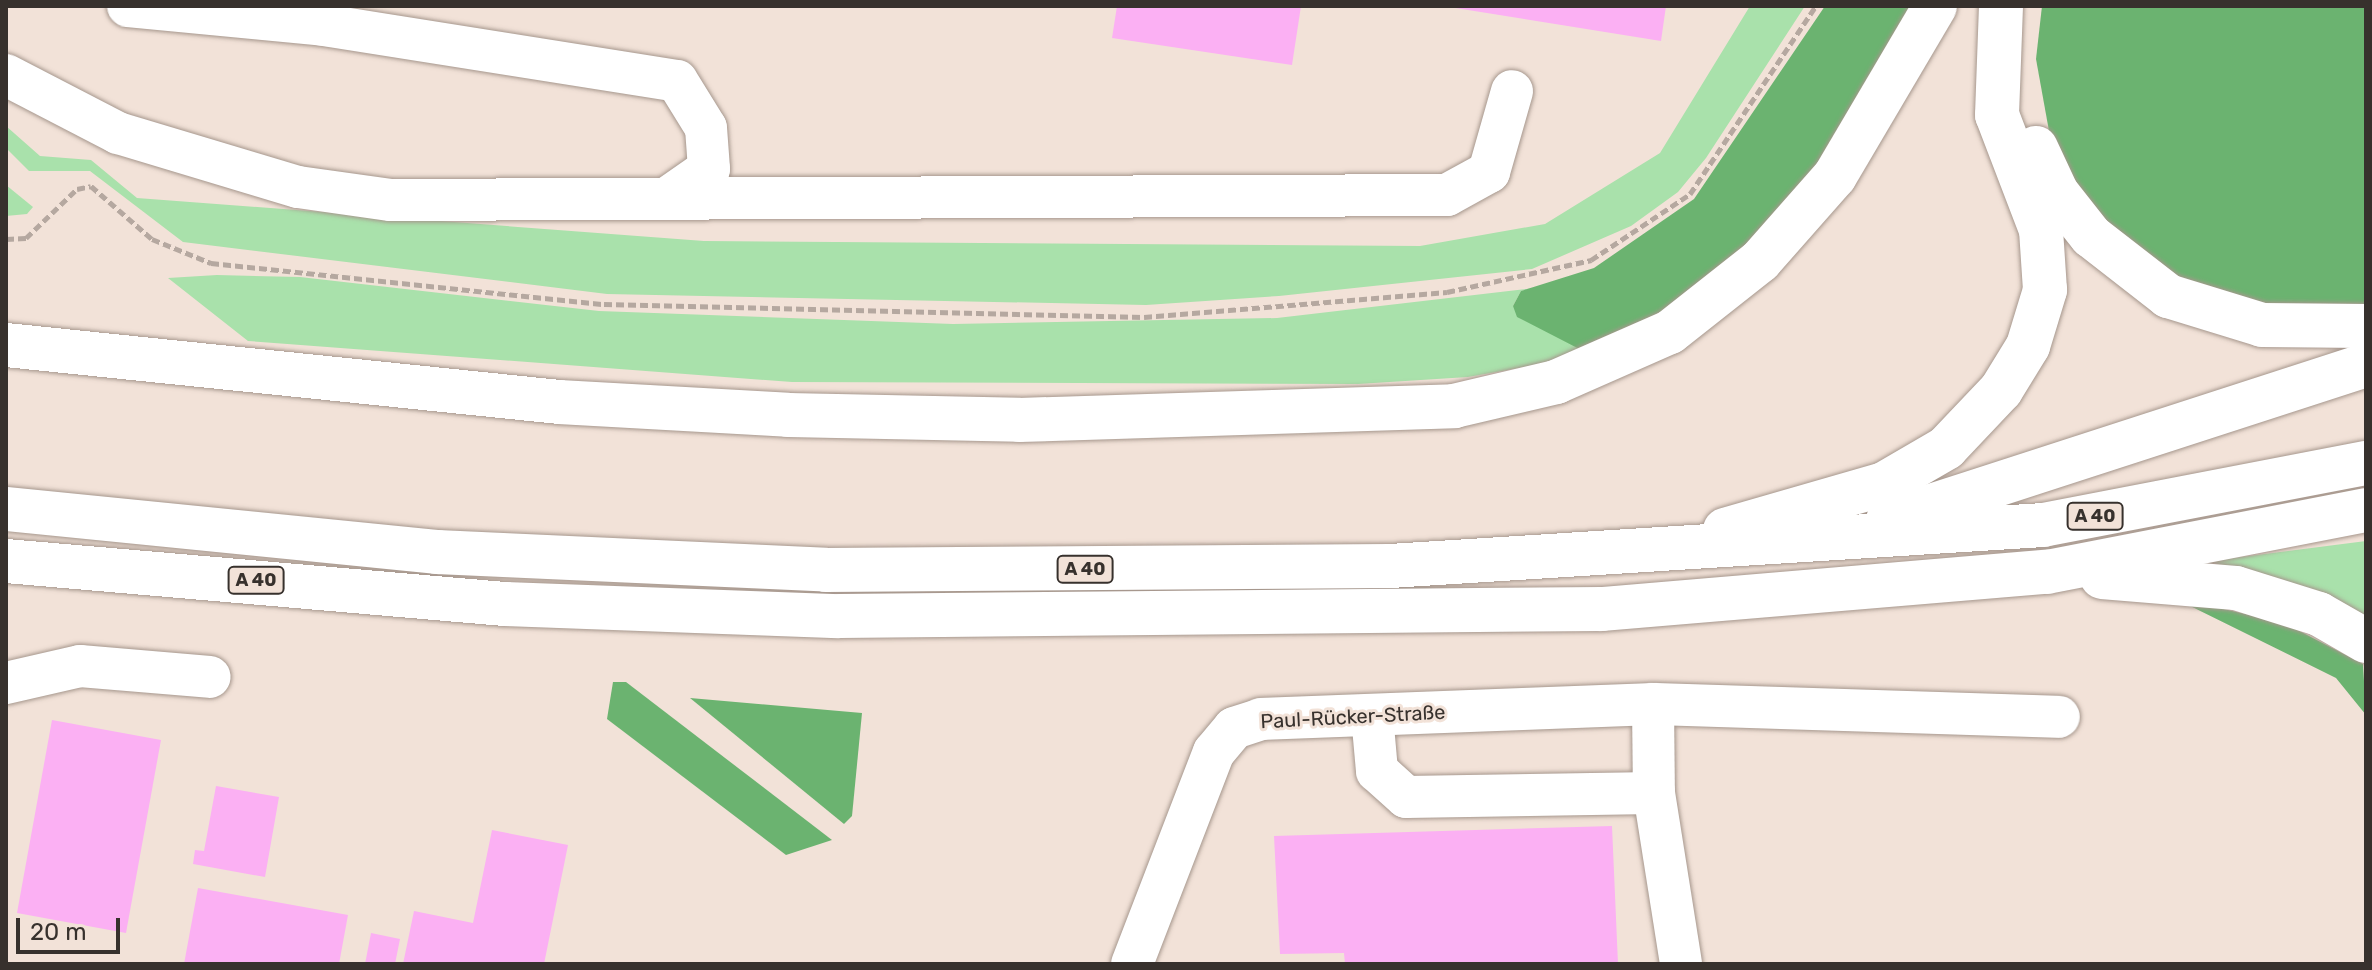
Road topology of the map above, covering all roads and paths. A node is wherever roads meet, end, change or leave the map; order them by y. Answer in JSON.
{"nodes":[{"id":1,"x":128,"y":6,"type":"edge"},
{"id":2,"x":1816,"y":6,"type":"edge"},
{"id":3,"x":1935,"y":6,"type":"edge"},
{"id":4,"x":2001,"y":6,"type":"edge"},
{"id":5,"x":2022,"y":6,"type":"edge"},
{"id":6,"x":6,"y":75,"type":"edge"},
{"id":7,"x":1512,"y":91,"type":"dead end"},
{"id":8,"x":666,"y":199,"type":"junction"},
{"id":9,"x":6,"y":239,"type":"edge"},
{"id":10,"x":2366,"y":326,"type":"edge"},
{"id":11,"x":6,"y":345,"type":"edge"},
{"id":12,"x":2366,"y":365,"type":"edge"},
{"id":13,"x":2366,"y":463,"type":"edge"},
{"id":14,"x":6,"y":509,"type":"edge"},
{"id":15,"x":2366,"y":510,"type":"edge"},
{"id":16,"x":1821,"y":542,"type":"junction"},
{"id":17,"x":1650,"y":552,"type":"junction"},
{"id":18,"x":6,"y":561,"type":"edge"},
{"id":19,"x":2047,"y":572,"type":"junction"},
{"id":20,"x":2366,"y":641,"type":"edge"},
{"id":21,"x":210,"y":677,"type":"dead end"},
{"id":22,"x":6,"y":683,"type":"edge"},
{"id":23,"x":1644,"y":704,"type":"junction"},
{"id":24,"x":1372,"y":715,"type":"junction"},
{"id":25,"x":2059,"y":717,"type":"dead end"},
{"id":26,"x":1654,"y":793,"type":"junction"},
{"id":27,"x":1132,"y":964,"type":"edge"},
{"id":28,"x":1681,"y":964,"type":"edge"}],
"edges":[{"from":1,"to":8,"type":"street"},
{"from":2,"to":9,"type":"path"},
{"from":3,"to":11,"type":"highway"},
{"from":4,"to":17,"type":"highway"},
{"from":5,"to":10,"type":"highway"},
{"from":6,"to":8,"type":"street"},
{"from":7,"to":8,"type":"street"},
{"from":12,"to":16,"type":"highway"},
{"from":13,"to":16,"type":"highway","number":"A 40"},
{"from":14,"to":17,"type":"highway","number":"A 40"},
{"from":15,"to":19,"type":"highway","number":"A 40"},
{"from":16,"to":17,"type":"highway","number":"A 40"},
{"from":18,"to":19,"type":"highway","number":"A 40"},
{"from":19,"to":20,"type":"highway"},
{"from":21,"to":22,"type":"street"},
{"from":23,"to":24,"type":"street","name":"Paul-Rücker-Straße"},
{"from":23,"to":25,"type":"street","name":"Paul-Rücker-Straße"},
{"from":23,"to":26,"type":"street"},
{"from":24,"to":26,"type":"street"},
{"from":24,"to":27,"type":"street","name":"Paul-Rücker-Straße"},
{"from":26,"to":28,"type":"street"}]}
